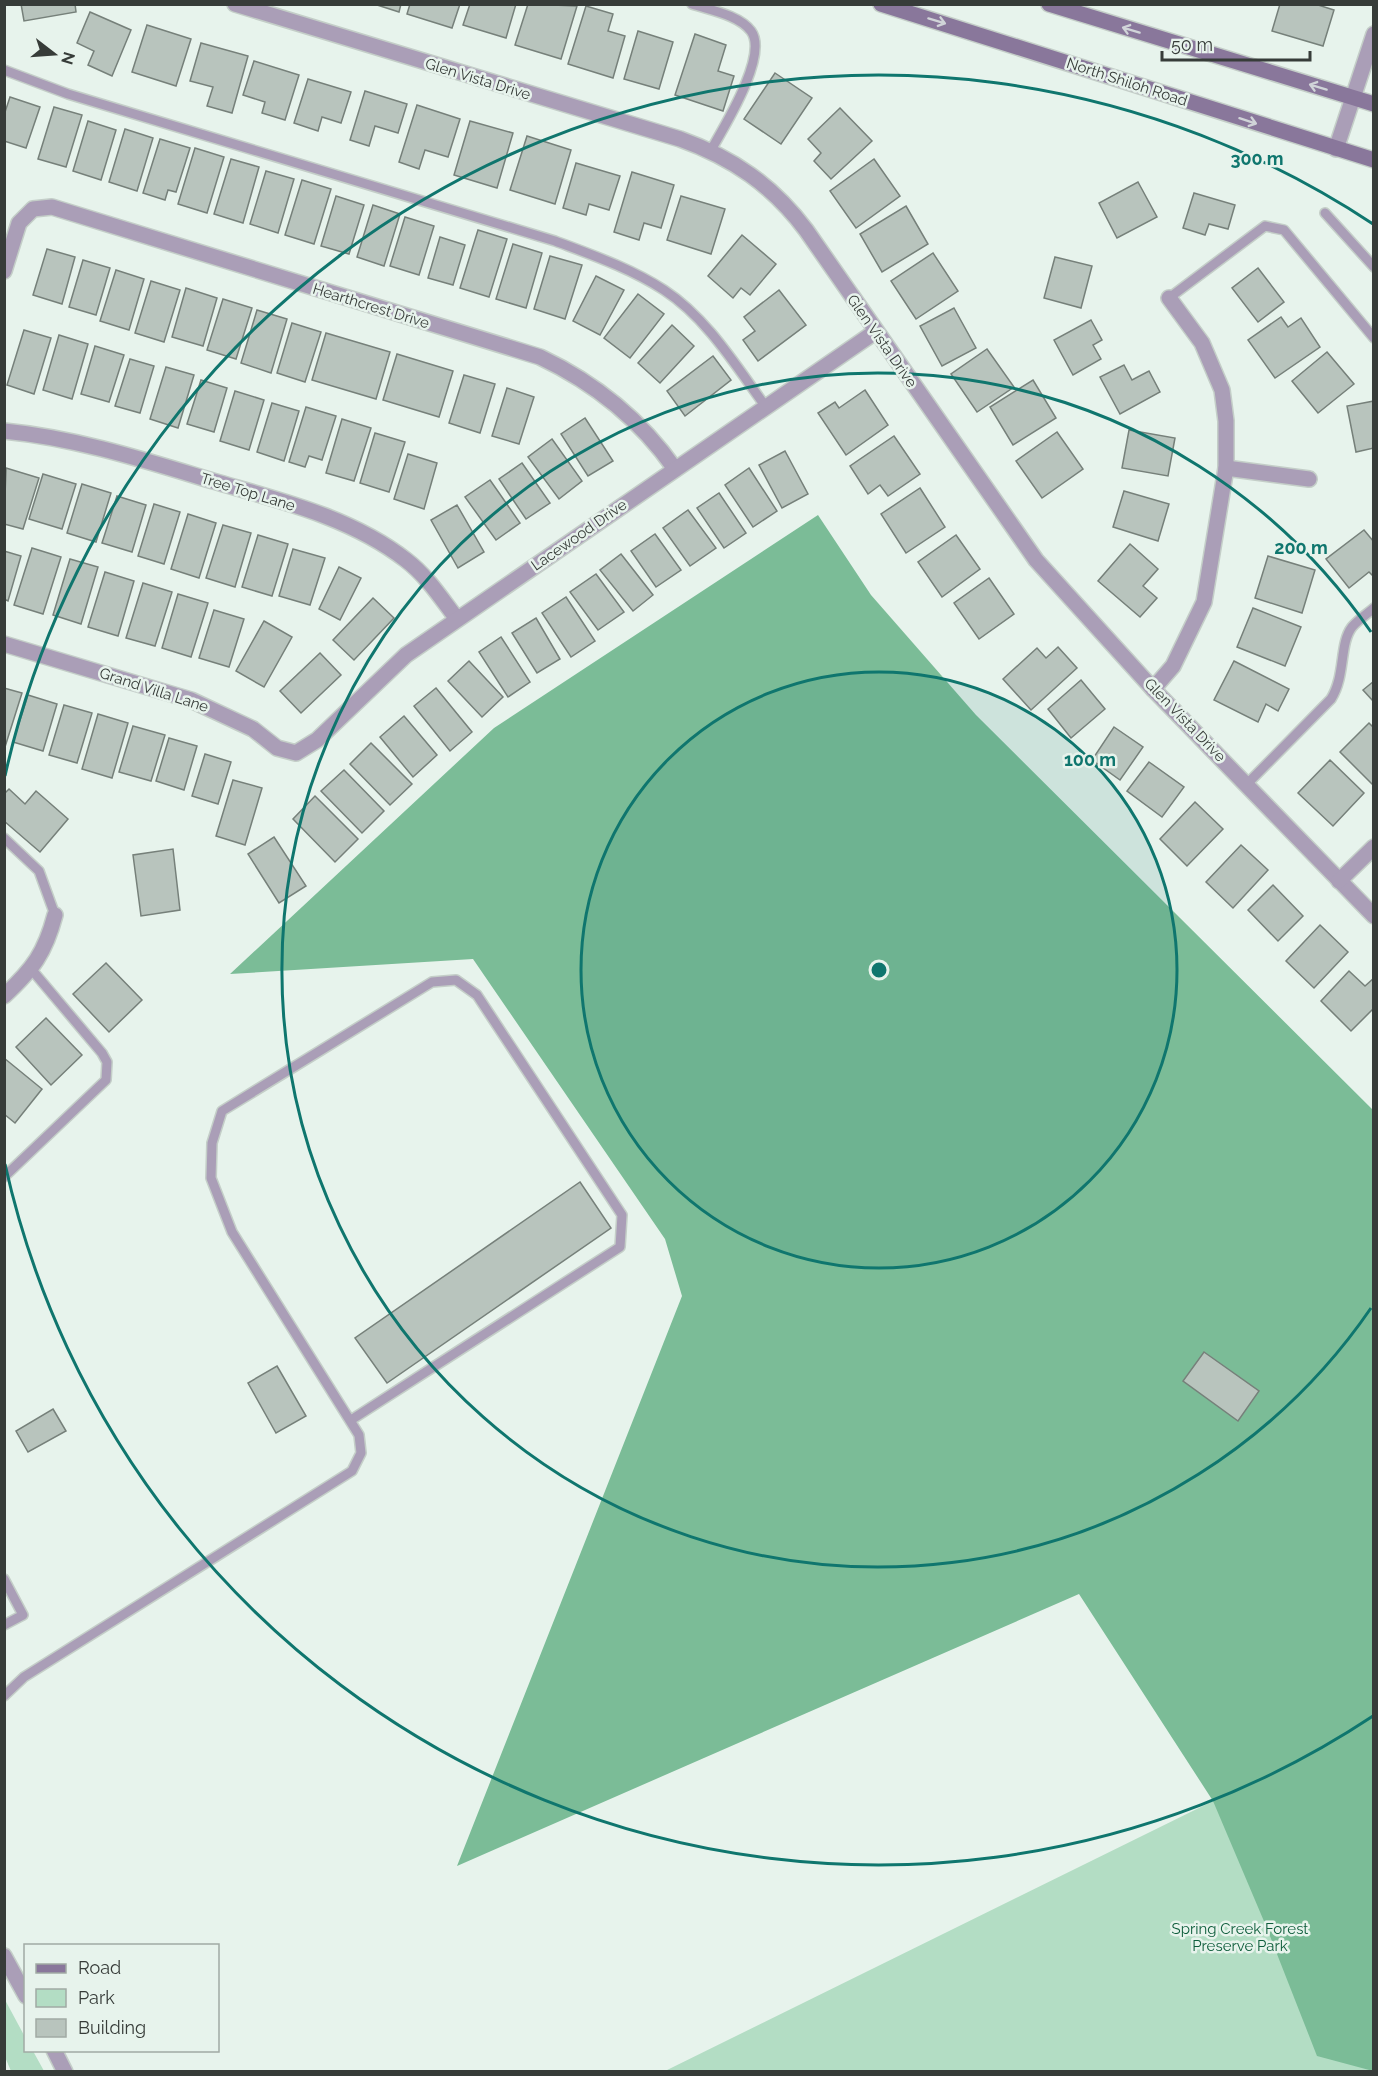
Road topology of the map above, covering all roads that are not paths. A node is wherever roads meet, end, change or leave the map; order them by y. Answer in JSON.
{"nodes":[{"id":1,"x":235,"y":4,"type":"edge"},
{"id":2,"x":692,"y":4,"type":"edge"},
{"id":3,"x":881,"y":4,"type":"edge"},
{"id":4,"x":1049,"y":4,"type":"edge"},
{"id":5,"x":1374,"y":34,"type":"edge"},
{"id":6,"x":4,"y":70,"type":"edge"},
{"id":7,"x":1354,"y":98,"type":"junction"},
{"id":8,"x":1374,"y":104,"type":"edge"},
{"id":9,"x":1336,"y":149,"type":"junction"},
{"id":10,"x":711,"y":150,"type":"junction"},
{"id":11,"x":1374,"y":160,"type":"edge"},
{"id":12,"x":1325,"y":213,"type":"dead end"},
{"id":13,"x":1374,"y":267,"type":"edge"},
{"id":14,"x":4,"y":271,"type":"edge"},
{"id":15,"x":1169,"y":298,"type":"joint"},
{"id":16,"x":875,"y":332,"type":"junction"},
{"id":17,"x":1374,"y":338,"type":"edge"},
{"id":18,"x":766,"y":407,"type":"junction"},
{"id":19,"x":4,"y":431,"type":"edge"},
{"id":20,"x":1226,"y":468,"type":"junction"},
{"id":21,"x":675,"y":469,"type":"junction"},
{"id":22,"x":1309,"y":480,"type":"dead end"},
{"id":23,"x":1374,"y":608,"type":"edge"},
{"id":24,"x":457,"y":619,"type":"junction"},
{"id":25,"x":4,"y":644,"type":"edge"},
{"id":26,"x":1153,"y":689,"type":"junction"},
{"id":27,"x":296,"y":753,"type":"joint"},
{"id":28,"x":1247,"y":784,"type":"junction"},
{"id":29,"x":4,"y":838,"type":"edge"},
{"id":30,"x":1374,"y":847,"type":"edge"},
{"id":31,"x":1339,"y":881,"type":"junction"},
{"id":32,"x":55,"y":915,"type":"joint"},
{"id":33,"x":1374,"y":916,"type":"edge"},
{"id":34,"x":32,"y":970,"type":"junction"},
{"id":35,"x":4,"y":996,"type":"edge"},
{"id":36,"x":4,"y":1177,"type":"edge"},
{"id":37,"x":351,"y":1420,"type":"junction"},
{"id":38,"x":4,"y":1579,"type":"edge"},
{"id":39,"x":4,"y":1625,"type":"edge"},
{"id":40,"x":4,"y":1696,"type":"edge"},
{"id":41,"x":4,"y":1956,"type":"edge"},
{"id":42,"x":24,"y":1992,"type":"edge"},
{"id":43,"x":55,"y":2052,"type":"edge"},
{"id":44,"x":65,"y":2072,"type":"edge"}],
"edges":[{"from":1,"to":10,"type":"street","name":"Glen Vista Drive"},
{"from":2,"to":10,"type":"lane"},
{"from":3,"to":9,"type":"main road","name":"North Shiloh Road","one_way":true},
{"from":7,"to":4,"type":"main road","one_way":true},
{"from":5,"to":7,"type":"street"},
{"from":6,"to":18,"type":"lane"},
{"from":7,"to":8,"type":"main road"},
{"from":7,"to":9,"type":"street"},
{"from":9,"to":11,"type":"main road","name":"North Shiloh Road"},
{"from":10,"to":16,"type":"street","name":"Glen Vista Drive"},
{"from":12,"to":13,"type":"lane"},
{"from":14,"to":21,"type":"street","name":"Hearthcrest Drive"},
{"from":15,"to":17,"type":"lane"},
{"from":15,"to":20,"type":"street"},
{"from":16,"to":18,"type":"street","name":"Lacewood Drive"},
{"from":16,"to":26,"type":"street","name":"Glen Vista Drive"},
{"from":18,"to":21,"type":"street","name":"Lacewood Drive"},
{"from":19,"to":24,"type":"street","name":"Tree Top Lane"},
{"from":20,"to":22,"type":"street"},
{"from":20,"to":26,"type":"street"},
{"from":21,"to":24,"type":"street","name":"Lacewood Drive"},
{"from":23,"to":28,"type":"lane"},
{"from":24,"to":27,"type":"street","name":"Lacewood Drive"},
{"from":25,"to":27,"type":"street","name":"Grand Villa Lane"},
{"from":26,"to":28,"type":"street","name":"Glen Vista Drive"},
{"from":28,"to":31,"type":"street","name":"Glen Vista Drive"},
{"from":29,"to":32,"type":"lane"},
{"from":30,"to":31,"type":"street"},
{"from":31,"to":33,"type":"street","name":"Glen Vista Drive"},
{"from":32,"to":34,"type":"street"},
{"from":34,"to":35,"type":"street"},
{"from":34,"to":36,"type":"lane"},
{"from":37,"to":37,"type":"lane"},
{"from":37,"to":40,"type":"lane"},
{"from":38,"to":39,"type":"lane"},
{"from":41,"to":42,"type":"street"},
{"from":43,"to":44,"type":"street"}]}
